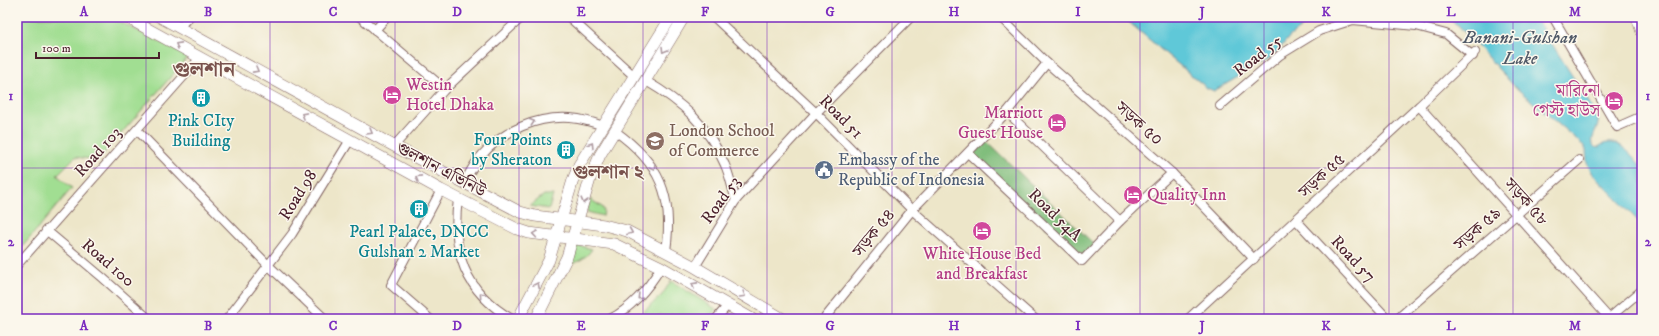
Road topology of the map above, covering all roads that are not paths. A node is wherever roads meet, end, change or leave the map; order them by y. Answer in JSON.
{"nodes":[{"id":1,"x":126,"y":17,"type":"edge"},
{"id":2,"x":160,"y":17,"type":"edge"},
{"id":3,"x":189,"y":17,"type":"edge"},
{"id":4,"x":360,"y":17,"type":"edge"},
{"id":5,"x":387,"y":17,"type":"edge"},
{"id":6,"x":522,"y":17,"type":"edge"},
{"id":7,"x":569,"y":17,"type":"edge"},
{"id":8,"x":671,"y":17,"type":"edge"},
{"id":9,"x":684,"y":17,"type":"edge"},
{"id":10,"x":714,"y":17,"type":"edge"},
{"id":11,"x":911,"y":17,"type":"edge"},
{"id":12,"x":1000,"y":17,"type":"edge"},
{"id":13,"x":1553,"y":17,"type":"edge"},
{"id":14,"x":179,"y":28,"type":"junction"},
{"id":15,"x":375,"y":30,"type":"junction"},
{"id":16,"x":1474,"y":54,"type":"joint"},
{"id":17,"x":200,"y":58,"type":"junction"},
{"id":18,"x":1047,"y":63,"type":"junction"},
{"id":19,"x":634,"y":76,"type":"junction"},
{"id":20,"x":646,"y":81,"type":"junction"},
{"id":21,"x":445,"y":89,"type":"junction"},
{"id":22,"x":1220,"y":106,"type":"dead end"},
{"id":23,"x":1420,"y":106,"type":"junction"},
{"id":24,"x":1006,"y":112,"type":"junction"},
{"id":25,"x":816,"y":113,"type":"junction"},
{"id":26,"x":1642,"y":116,"type":"edge"},
{"id":27,"x":603,"y":126,"type":"junction"},
{"id":28,"x":137,"y":130,"type":"junction"},
{"id":29,"x":615,"y":131,"type":"junction"},
{"id":30,"x":350,"y":140,"type":"junction"},
{"id":31,"x":394,"y":146,"type":"junction"},
{"id":32,"x":968,"y":153,"type":"junction"},
{"id":33,"x":1579,"y":160,"type":"dead end"},
{"id":34,"x":1172,"y":173,"type":"junction"},
{"id":35,"x":464,"y":183,"type":"junction"},
{"id":36,"x":441,"y":190,"type":"junction"},
{"id":37,"x":458,"y":199,"type":"junction"},
{"id":38,"x":736,"y":200,"type":"junction"},
{"id":39,"x":912,"y":210,"type":"junction"},
{"id":40,"x":1517,"y":215,"type":"junction"},
{"id":41,"x":560,"y":220,"type":"junction"},
{"id":42,"x":1296,"y":220,"type":"junction"},
{"id":43,"x":1120,"y":221,"type":"junction"},
{"id":44,"x":578,"y":222,"type":"junction"},
{"id":45,"x":46,"y":230,"type":"junction"},
{"id":46,"x":556,"y":237,"type":"junction"},
{"id":47,"x":574,"y":238,"type":"junction"},
{"id":48,"x":666,"y":252,"type":"junction"},
{"id":49,"x":1254,"y":259,"type":"junction"},
{"id":50,"x":17,"y":265,"type":"edge"},
{"id":51,"x":268,"y":265,"type":"junction"},
{"id":52,"x":661,"y":267,"type":"junction"},
{"id":53,"x":694,"y":267,"type":"junction"},
{"id":54,"x":1642,"y":290,"type":"edge"},
{"id":55,"x":728,"y":305,"type":"junction"},
{"id":56,"x":1402,"y":318,"type":"edge"},
{"id":57,"x":149,"y":319,"type":"edge"},
{"id":58,"x":227,"y":319,"type":"edge"},
{"id":59,"x":325,"y":319,"type":"edge"},
{"id":60,"x":430,"y":319,"type":"edge"},
{"id":61,"x":512,"y":319,"type":"edge"},
{"id":62,"x":518,"y":319,"type":"edge"},
{"id":63,"x":536,"y":319,"type":"edge"},
{"id":64,"x":610,"y":319,"type":"edge"},
{"id":65,"x":716,"y":319,"type":"edge"},
{"id":66,"x":752,"y":319,"type":"edge"},
{"id":67,"x":783,"y":319,"type":"edge"},
{"id":68,"x":824,"y":319,"type":"edge"},
{"id":69,"x":1035,"y":319,"type":"edge"},
{"id":70,"x":1188,"y":319,"type":"edge"},
{"id":71,"x":1388,"y":319,"type":"edge"},
{"id":72,"x":1609,"y":319,"type":"edge"}],
"edges":[{"from":17,"to":1,"type":"main road","name":"গুলশান এভিনিউ","one_way":true},
{"from":2,"to":14,"type":"main road","name":"গুলশান এভিনিউ"},
{"from":3,"to":14,"type":"street"},
{"from":4,"to":15,"type":"street"},
{"from":5,"to":15,"type":"street"},
{"from":6,"to":21,"type":"street"},
{"from":7,"to":19,"type":"street"},
{"from":8,"to":19,"type":"main road"},
{"from":9,"to":20,"type":"main road","one_way":true},
{"from":10,"to":25,"type":"street","name":"Road 51"},
{"from":11,"to":25,"type":"street","name":"Road 53"},
{"from":12,"to":18,"type":"street","name":"সড়ক ৫০"},
{"from":13,"to":26,"type":"street"},
{"from":14,"to":31,"type":"main road","name":"গুলশান এভিনিউ","one_way":true},
{"from":15,"to":21,"type":"street"},
{"from":16,"to":22,"type":"street","name":"Road 55"},
{"from":16,"to":23,"type":"street","name":"সড়ক ৫৫"},
{"from":17,"to":28,"type":"street","name":"Road 103"},
{"from":30,"to":17,"type":"main road","name":"গুলশান এভিনিউ","one_way":true},
{"from":18,"to":24,"type":"street","name":"সড়ক ৫৪"},
{"from":18,"to":34,"type":"street","name":"সড়ক ৫০"},
{"from":19,"to":27,"type":"main road"},
{"from":20,"to":29,"type":"main road"},
{"from":20,"to":38,"type":"street"},
{"from":21,"to":31,"type":"street"},
{"from":23,"to":40,"type":"street","name":"সড়ক ৫৮"},
{"from":23,"to":42,"type":"street","name":"সড়ক ৫৫"},
{"from":24,"to":32,"type":"street","name":"সড়ক ৫৪"},
{"from":24,"to":43,"type":"street"},
{"from":25,"to":38,"type":"street","name":"Road 53"},
{"from":25,"to":39,"type":"street","name":"Road 51"},
{"from":35,"to":27,"type":"street","one_way":true},
{"from":41,"to":27,"type":"main road","one_way":true},
{"from":28,"to":45,"type":"street","name":"Road 103"},
{"from":28,"to":51,"type":"street"},
{"from":29,"to":44,"type":"main road","one_way":true},
{"from":29,"to":48,"type":"street","one_way":true},
{"from":36,"to":30,"type":"main road","name":"গুলশান এভিনিউ","one_way":true},
{"from":30,"to":51,"type":"street","name":"Road 98"},
{"from":31,"to":35,"type":"main road","name":"গুলশান এভিনিউ"},
{"from":32,"to":39,"type":"street","name":"সড়ক ৫৪"},
{"from":32,"to":43,"type":"street","name":"Road 54A"},
{"from":33,"to":40,"type":"street","name":"সড়ক ৫৯"},
{"from":34,"to":43,"type":"street","name":"Road 54A"},
{"from":34,"to":49,"type":"street","name":"সড়ক ৫০"},
{"from":35,"to":41,"type":"main road","name":"গুলশান এভিনিউ"},
{"from":36,"to":37,"type":"main road","name":"গুলশান এভিনিউ"},
{"from":36,"to":60,"type":"street"},
{"from":46,"to":37,"type":"main road","name":"গুলশান এভিনিউ","one_way":true},
{"from":61,"to":37,"type":"street","one_way":true},
{"from":38,"to":53,"type":"street","name":"Road 53"},
{"from":39,"to":68,"type":"street","name":"সড়ক ৫৪"},
{"from":39,"to":69,"type":"street","name":"Road 51"},
{"from":40,"to":56,"type":"street","name":"সড়ক ৫৯"},
{"from":40,"to":72,"type":"street","name":"সড়ক ৫৮"},
{"from":41,"to":44,"type":"main road","name":"গুলশান এভিনিউ"},
{"from":41,"to":46,"type":"main road"},
{"from":42,"to":49,"type":"street","name":"সড়ক ৫৫"},
{"from":42,"to":71,"type":"street","name":"Road 57"},
{"from":44,"to":47,"type":"main road"},
{"from":44,"to":48,"type":"main road","name":"গুলশান এভিনিউ","one_way":true},
{"from":45,"to":50,"type":"street","name":"Road 103"},
{"from":45,"to":57,"type":"street","name":"Road 100"},
{"from":46,"to":47,"type":"main road","name":"গুলশান এভিনিউ"},
{"from":62,"to":46,"type":"main road","one_way":true},
{"from":47,"to":52,"type":"main road","name":"গুলশান এভিনিউ"},
{"from":47,"to":63,"type":"main road"},
{"from":48,"to":53,"type":"main road","name":"গুলশান এভিনিউ"},
{"from":49,"to":70,"type":"street","name":"সড়ক ৫৫"},
{"from":51,"to":58,"type":"street","name":"Road 98"},
{"from":51,"to":59,"type":"street"},
{"from":55,"to":52,"type":"main road","name":"গুলশান এভিনিউ","one_way":true},
{"from":52,"to":64,"type":"street","one_way":true},
{"from":53,"to":67,"type":"main road","name":"গুলশান এভিনিউ","one_way":true},
{"from":54,"to":72,"type":"street"},
{"from":55,"to":65,"type":"street"},
{"from":55,"to":66,"type":"main road","name":"গুলশান এভিনিউ"}]}
